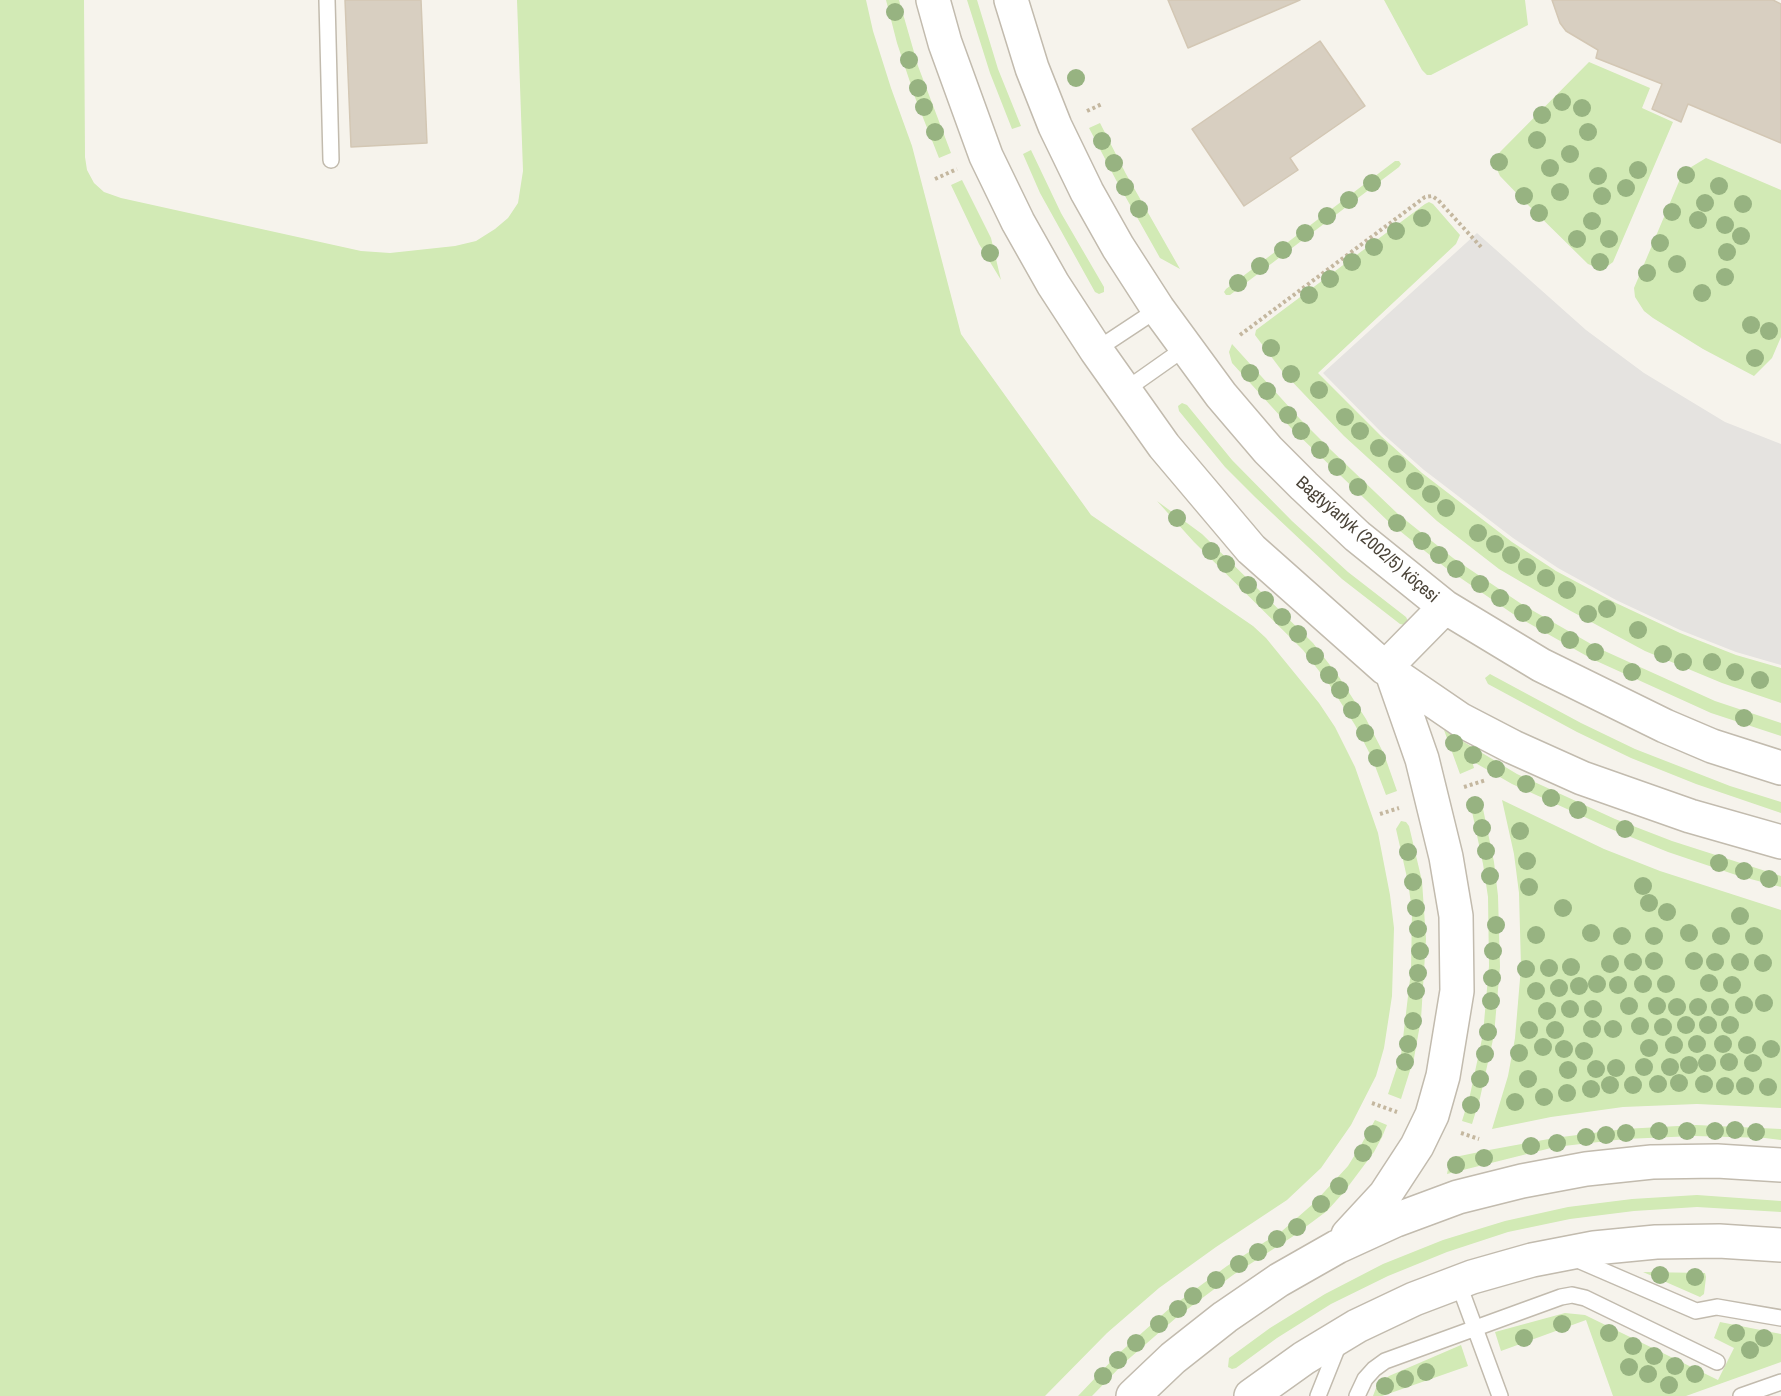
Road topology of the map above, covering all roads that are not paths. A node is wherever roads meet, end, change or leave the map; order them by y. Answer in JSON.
{"nodes":[{"id":1,"x":327,"y":0,"type":"edge"},
{"id":2,"x":933,"y":0,"type":"edge"},
{"id":3,"x":1011,"y":0,"type":"edge"},
{"id":4,"x":331,"y":160,"type":"dead end"},
{"id":5,"x":1158,"y":309,"type":"junction"},
{"id":6,"x":1185,"y":348,"type":"junction"},
{"id":7,"x":1096,"y":350,"type":"junction"},
{"id":8,"x":1124,"y":391,"type":"junction"},
{"id":9,"x":1445,"y":607,"type":"junction"},
{"id":10,"x":1389,"y":670,"type":"junction"},
{"id":11,"x":1781,"y":768,"type":"edge"},
{"id":12,"x":1781,"y":842,"type":"edge"},
{"id":13,"x":1781,"y":1165,"type":"edge"},
{"id":14,"x":1781,"y":1245,"type":"edge"},
{"id":15,"x":1337,"y":1247,"type":"junction"},
{"id":16,"x":1564,"y":1254,"type":"junction"},
{"id":17,"x":1458,"y":1282,"type":"junction"},
{"id":18,"x":1781,"y":1318,"type":"edge"},
{"id":19,"x":1475,"y":1328,"type":"junction"},
{"id":20,"x":1342,"y":1335,"type":"junction"},
{"id":21,"x":1717,"y":1362,"type":"dead end"},
{"id":22,"x":1781,"y":1382,"type":"edge"},
{"id":23,"x":1150,"y":1391,"type":"edge"},
{"id":24,"x":1251,"y":1396,"type":"edge"},
{"id":25,"x":1318,"y":1396,"type":"edge"},
{"id":26,"x":1357,"y":1396,"type":"edge"},
{"id":27,"x":1500,"y":1396,"type":"edge"},
{"id":28,"x":1741,"y":1396,"type":"edge"}],
"edges":[{"from":1,"to":4,"type":"lane"},
{"from":2,"to":7,"type":"street"},
{"from":3,"to":5,"type":"street","name":"Bagtyýarlyk (2002/5) köçesi"},
{"from":5,"to":6,"type":"street","name":"Bagtyýarlyk (2002/5) köçesi"},
{"from":5,"to":7,"type":"lane"},
{"from":6,"to":8,"type":"lane"},
{"from":6,"to":9,"type":"street","name":"Bagtyýarlyk (2002/5) köçesi"},
{"from":7,"to":8,"type":"street"},
{"from":8,"to":10,"type":"street"},
{"from":9,"to":10,"type":"street"},
{"from":9,"to":11,"type":"street","name":"Bagtyýarlyk (2002/5) köçesi"},
{"from":10,"to":12,"type":"street"},
{"from":10,"to":15,"type":"street"},
{"from":13,"to":15,"type":"street"},
{"from":14,"to":16,"type":"street"},
{"from":15,"to":23,"type":"street"},
{"from":16,"to":17,"type":"street"},
{"from":16,"to":18,"type":"lane"},
{"from":17,"to":19,"type":"lane"},
{"from":17,"to":20,"type":"street"},
{"from":19,"to":21,"type":"lane"},
{"from":19,"to":26,"type":"lane"},
{"from":19,"to":27,"type":"lane"},
{"from":20,"to":24,"type":"street"},
{"from":20,"to":25,"type":"lane"},
{"from":22,"to":28,"type":"lane"}]}
